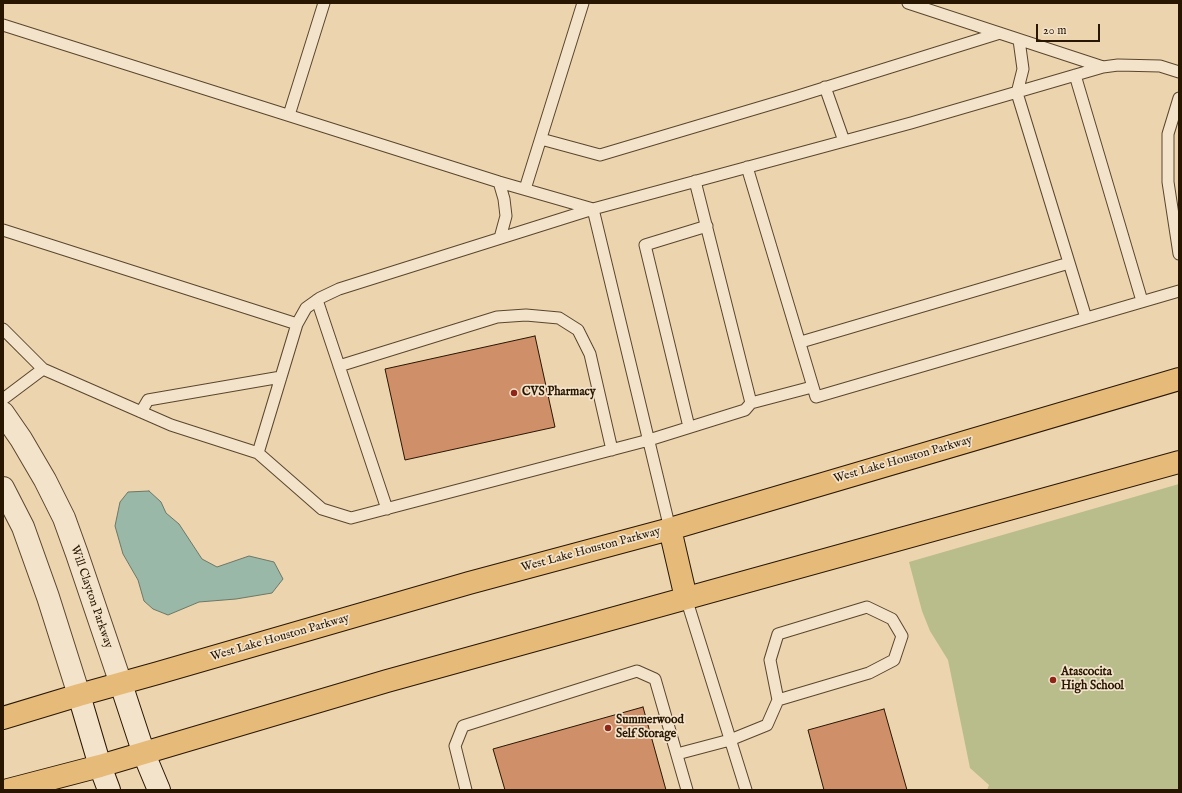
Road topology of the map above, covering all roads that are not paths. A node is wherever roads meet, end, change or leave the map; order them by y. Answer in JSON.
{"nodes":[{"id":1,"x":324,"y":3,"type":"edge"},
{"id":2,"x":583,"y":3,"type":"edge"},
{"id":3,"x":908,"y":3,"type":"edge"},
{"id":4,"x":3,"y":25,"type":"edge"},
{"id":5,"x":1000,"y":33,"type":"junction"},
{"id":6,"x":1019,"y":40,"type":"junction"},
{"id":7,"x":1103,"y":67,"type":"junction"},
{"id":8,"x":1179,"y":72,"type":"edge"},
{"id":9,"x":1075,"y":75,"type":"junction"},
{"id":10,"x":825,"y":86,"type":"junction"},
{"id":11,"x":1017,"y":93,"type":"junction"},
{"id":12,"x":1179,"y":98,"type":"edge"},
{"id":13,"x":289,"y":115,"type":"junction"},
{"id":14,"x":541,"y":139,"type":"junction"},
{"id":15,"x":844,"y":141,"type":"junction"},
{"id":16,"x":747,"y":167,"type":"junction"},
{"id":17,"x":695,"y":181,"type":"junction"},
{"id":18,"x":499,"y":182,"type":"junction"},
{"id":19,"x":526,"y":189,"type":"junction"},
{"id":20,"x":593,"y":209,"type":"junction"},
{"id":21,"x":707,"y":226,"type":"junction"},
{"id":22,"x":3,"y":230,"type":"edge"},
{"id":23,"x":500,"y":238,"type":"junction"},
{"id":24,"x":1179,"y":254,"type":"edge"},
{"id":25,"x":1069,"y":263,"type":"junction"},
{"id":26,"x":1179,"y":291,"type":"edge"},
{"id":27,"x":317,"y":300,"type":"junction"},
{"id":28,"x":1142,"y":302,"type":"junction"},
{"id":29,"x":1086,"y":318,"type":"junction"},
{"id":30,"x":297,"y":324,"type":"junction"},
{"id":31,"x":3,"y":329,"type":"edge"},
{"id":32,"x":801,"y":342,"type":"junction"},
{"id":33,"x":339,"y":366,"type":"junction"},
{"id":34,"x":43,"y":369,"type":"junction"},
{"id":35,"x":281,"y":377,"type":"junction"},
{"id":36,"x":1179,"y":379,"type":"edge"},
{"id":37,"x":812,"y":387,"type":"junction"},
{"id":38,"x":3,"y":399,"type":"edge"},
{"id":39,"x":751,"y":403,"type":"junction"},
{"id":40,"x":141,"y":412,"type":"junction"},
{"id":41,"x":3,"y":413,"type":"edge"},
{"id":42,"x":689,"y":427,"type":"junction"},
{"id":43,"x":649,"y":440,"type":"junction"},
{"id":44,"x":612,"y":450,"type":"junction"},
{"id":45,"x":258,"y":453,"type":"junction"},
{"id":46,"x":1179,"y":462,"type":"edge"},
{"id":47,"x":3,"y":488,"type":"edge"},
{"id":48,"x":386,"y":509,"type":"junction"},
{"id":49,"x":670,"y":529,"type":"junction"},
{"id":50,"x":686,"y":598,"type":"junction"},
{"id":51,"x":121,"y":684,"type":"junction"},
{"id":52,"x":79,"y":695,"type":"junction"},
{"id":53,"x":778,"y":700,"type":"junction"},
{"id":54,"x":3,"y":718,"type":"edge"},
{"id":55,"x":730,"y":740,"type":"junction"},
{"id":56,"x":144,"y":754,"type":"junction"},
{"id":57,"x":677,"y":754,"type":"junction"},
{"id":58,"x":100,"y":766,"type":"junction"},
{"id":59,"x":8,"y":790,"type":"edge"},
{"id":60,"x":109,"y":790,"type":"edge"},
{"id":61,"x":160,"y":790,"type":"edge"},
{"id":62,"x":466,"y":790,"type":"edge"},
{"id":63,"x":687,"y":790,"type":"edge"},
{"id":64,"x":746,"y":790,"type":"edge"}],
"edges":[{"from":1,"to":13,"type":"lane"},
{"from":2,"to":14,"type":"lane"},
{"from":3,"to":5,"type":"lane"},
{"from":4,"to":13,"type":"lane"},
{"from":5,"to":6,"type":"lane"},
{"from":5,"to":10,"type":"lane"},
{"from":6,"to":7,"type":"lane"},
{"from":6,"to":11,"type":"lane"},
{"from":7,"to":8,"type":"lane"},
{"from":7,"to":9,"type":"lane"},
{"from":9,"to":11,"type":"lane"},
{"from":9,"to":28,"type":"lane"},
{"from":10,"to":14,"type":"lane"},
{"from":10,"to":15,"type":"lane"},
{"from":11,"to":15,"type":"lane"},
{"from":11,"to":25,"type":"lane"},
{"from":12,"to":24,"type":"lane"},
{"from":13,"to":18,"type":"lane"},
{"from":14,"to":19,"type":"lane"},
{"from":15,"to":16,"type":"lane"},
{"from":16,"to":17,"type":"lane"},
{"from":16,"to":32,"type":"lane"},
{"from":17,"to":20,"type":"lane"},
{"from":17,"to":21,"type":"lane"},
{"from":18,"to":19,"type":"lane"},
{"from":18,"to":23,"type":"lane"},
{"from":19,"to":20,"type":"lane"},
{"from":20,"to":23,"type":"lane"},
{"from":20,"to":43,"type":"lane"},
{"from":21,"to":39,"type":"lane"},
{"from":21,"to":42,"type":"lane"},
{"from":22,"to":30,"type":"lane"},
{"from":23,"to":27,"type":"lane"},
{"from":25,"to":29,"type":"lane"},
{"from":25,"to":32,"type":"lane"},
{"from":26,"to":28,"type":"lane"},
{"from":27,"to":30,"type":"lane"},
{"from":27,"to":33,"type":"lane"},
{"from":28,"to":29,"type":"lane"},
{"from":29,"to":37,"type":"lane"},
{"from":30,"to":35,"type":"lane"},
{"from":31,"to":34,"type":"lane"},
{"from":32,"to":37,"type":"lane"},
{"from":33,"to":44,"type":"lane"},
{"from":33,"to":48,"type":"lane"},
{"from":34,"to":38,"type":"lane"},
{"from":34,"to":40,"type":"lane"},
{"from":35,"to":40,"type":"lane"},
{"from":35,"to":45,"type":"lane"},
{"from":36,"to":49,"type":"main road","name":"West Lake Houston Parkway"},
{"from":37,"to":39,"type":"lane"},
{"from":39,"to":42,"type":"lane"},
{"from":40,"to":45,"type":"lane"},
{"from":41,"to":51,"type":"street","name":"Will Clayton Parkway"},
{"from":42,"to":43,"type":"lane"},
{"from":43,"to":44,"type":"lane"},
{"from":43,"to":49,"type":"lane"},
{"from":44,"to":48,"type":"lane"},
{"from":45,"to":48,"type":"lane"},
{"from":46,"to":50,"type":"main road"},
{"from":47,"to":52,"type":"street"},
{"from":49,"to":50,"type":"main road"},
{"from":49,"to":51,"type":"main road","name":"West Lake Houston Parkway"},
{"from":50,"to":55,"type":"lane"},
{"from":50,"to":56,"type":"main road"},
{"from":51,"to":52,"type":"main road","name":"West Lake Houston Parkway"},
{"from":51,"to":56,"type":"street","name":"Will Clayton Parkway"},
{"from":52,"to":54,"type":"main road","name":"West Lake Houston Parkway"},
{"from":52,"to":58,"type":"street"},
{"from":53,"to":53,"type":"lane"},
{"from":53,"to":55,"type":"lane"},
{"from":55,"to":57,"type":"lane"},
{"from":55,"to":64,"type":"lane"},
{"from":56,"to":58,"type":"main road"},
{"from":56,"to":61,"type":"street","name":"Will Clayton Parkway"},
{"from":57,"to":62,"type":"lane"},
{"from":57,"to":63,"type":"lane"},
{"from":58,"to":59,"type":"main road"},
{"from":58,"to":60,"type":"street"}]}
